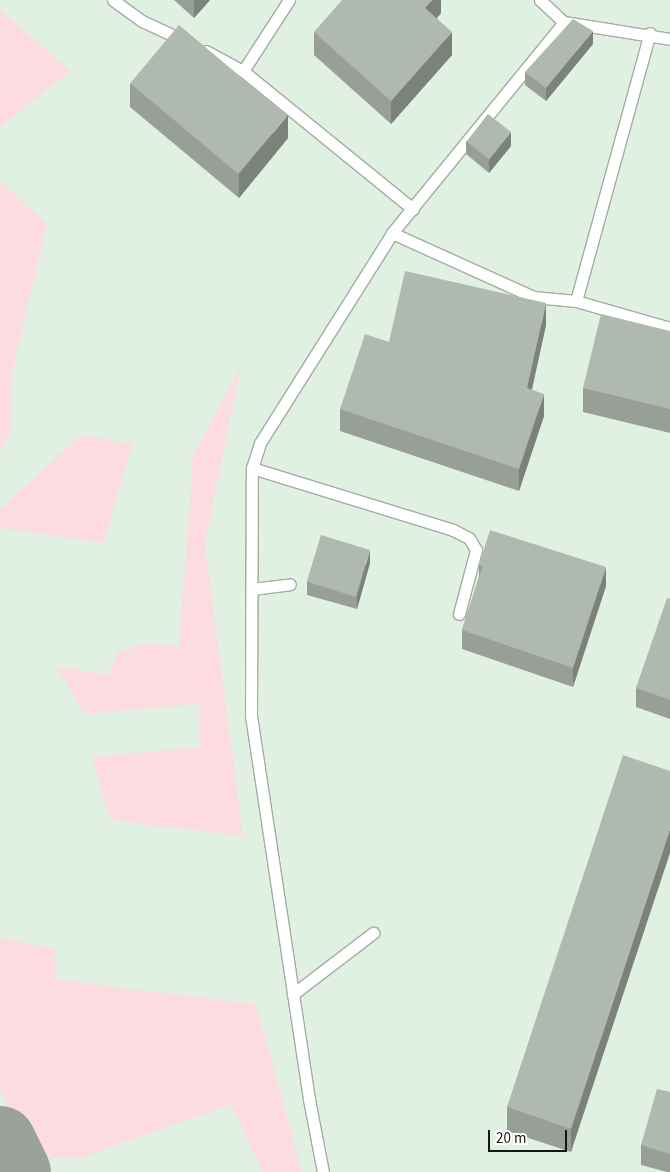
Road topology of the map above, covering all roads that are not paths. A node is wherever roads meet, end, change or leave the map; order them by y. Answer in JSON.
{"nodes":[{"id":1,"x":113,"y":0,"type":"edge"},
{"id":2,"x":289,"y":0,"type":"edge"},
{"id":3,"x":540,"y":0,"type":"edge"},
{"id":4,"x":564,"y":22,"type":"junction"},
{"id":5,"x":650,"y":33,"type":"junction"},
{"id":6,"x":670,"y":39,"type":"edge"},
{"id":7,"x":243,"y":71,"type":"junction"},
{"id":8,"x":413,"y":209,"type":"junction"},
{"id":9,"x":392,"y":233,"type":"junction"},
{"id":10,"x":576,"y":301,"type":"junction"},
{"id":11,"x":670,"y":328,"type":"edge"},
{"id":12,"x":252,"y":468,"type":"junction"},
{"id":13,"x":290,"y":584,"type":"dead end"},
{"id":14,"x":252,"y":589,"type":"junction"},
{"id":15,"x":459,"y":614,"type":"dead end"},
{"id":16,"x":373,"y":933,"type":"dead end"},
{"id":17,"x":293,"y":994,"type":"junction"},
{"id":18,"x":323,"y":1172,"type":"edge"}],
"edges":[{"from":1,"to":7,"type":"lane"},
{"from":2,"to":7,"type":"lane"},
{"from":3,"to":4,"type":"lane"},
{"from":4,"to":5,"type":"lane"},
{"from":4,"to":8,"type":"lane"},
{"from":5,"to":6,"type":"lane"},
{"from":5,"to":10,"type":"lane"},
{"from":7,"to":8,"type":"lane"},
{"from":8,"to":9,"type":"lane"},
{"from":9,"to":10,"type":"lane"},
{"from":9,"to":12,"type":"lane"},
{"from":10,"to":11,"type":"lane"},
{"from":12,"to":14,"type":"lane"},
{"from":12,"to":15,"type":"lane"},
{"from":13,"to":14,"type":"lane"},
{"from":14,"to":17,"type":"lane"},
{"from":16,"to":17,"type":"lane"},
{"from":17,"to":18,"type":"lane"}]}
